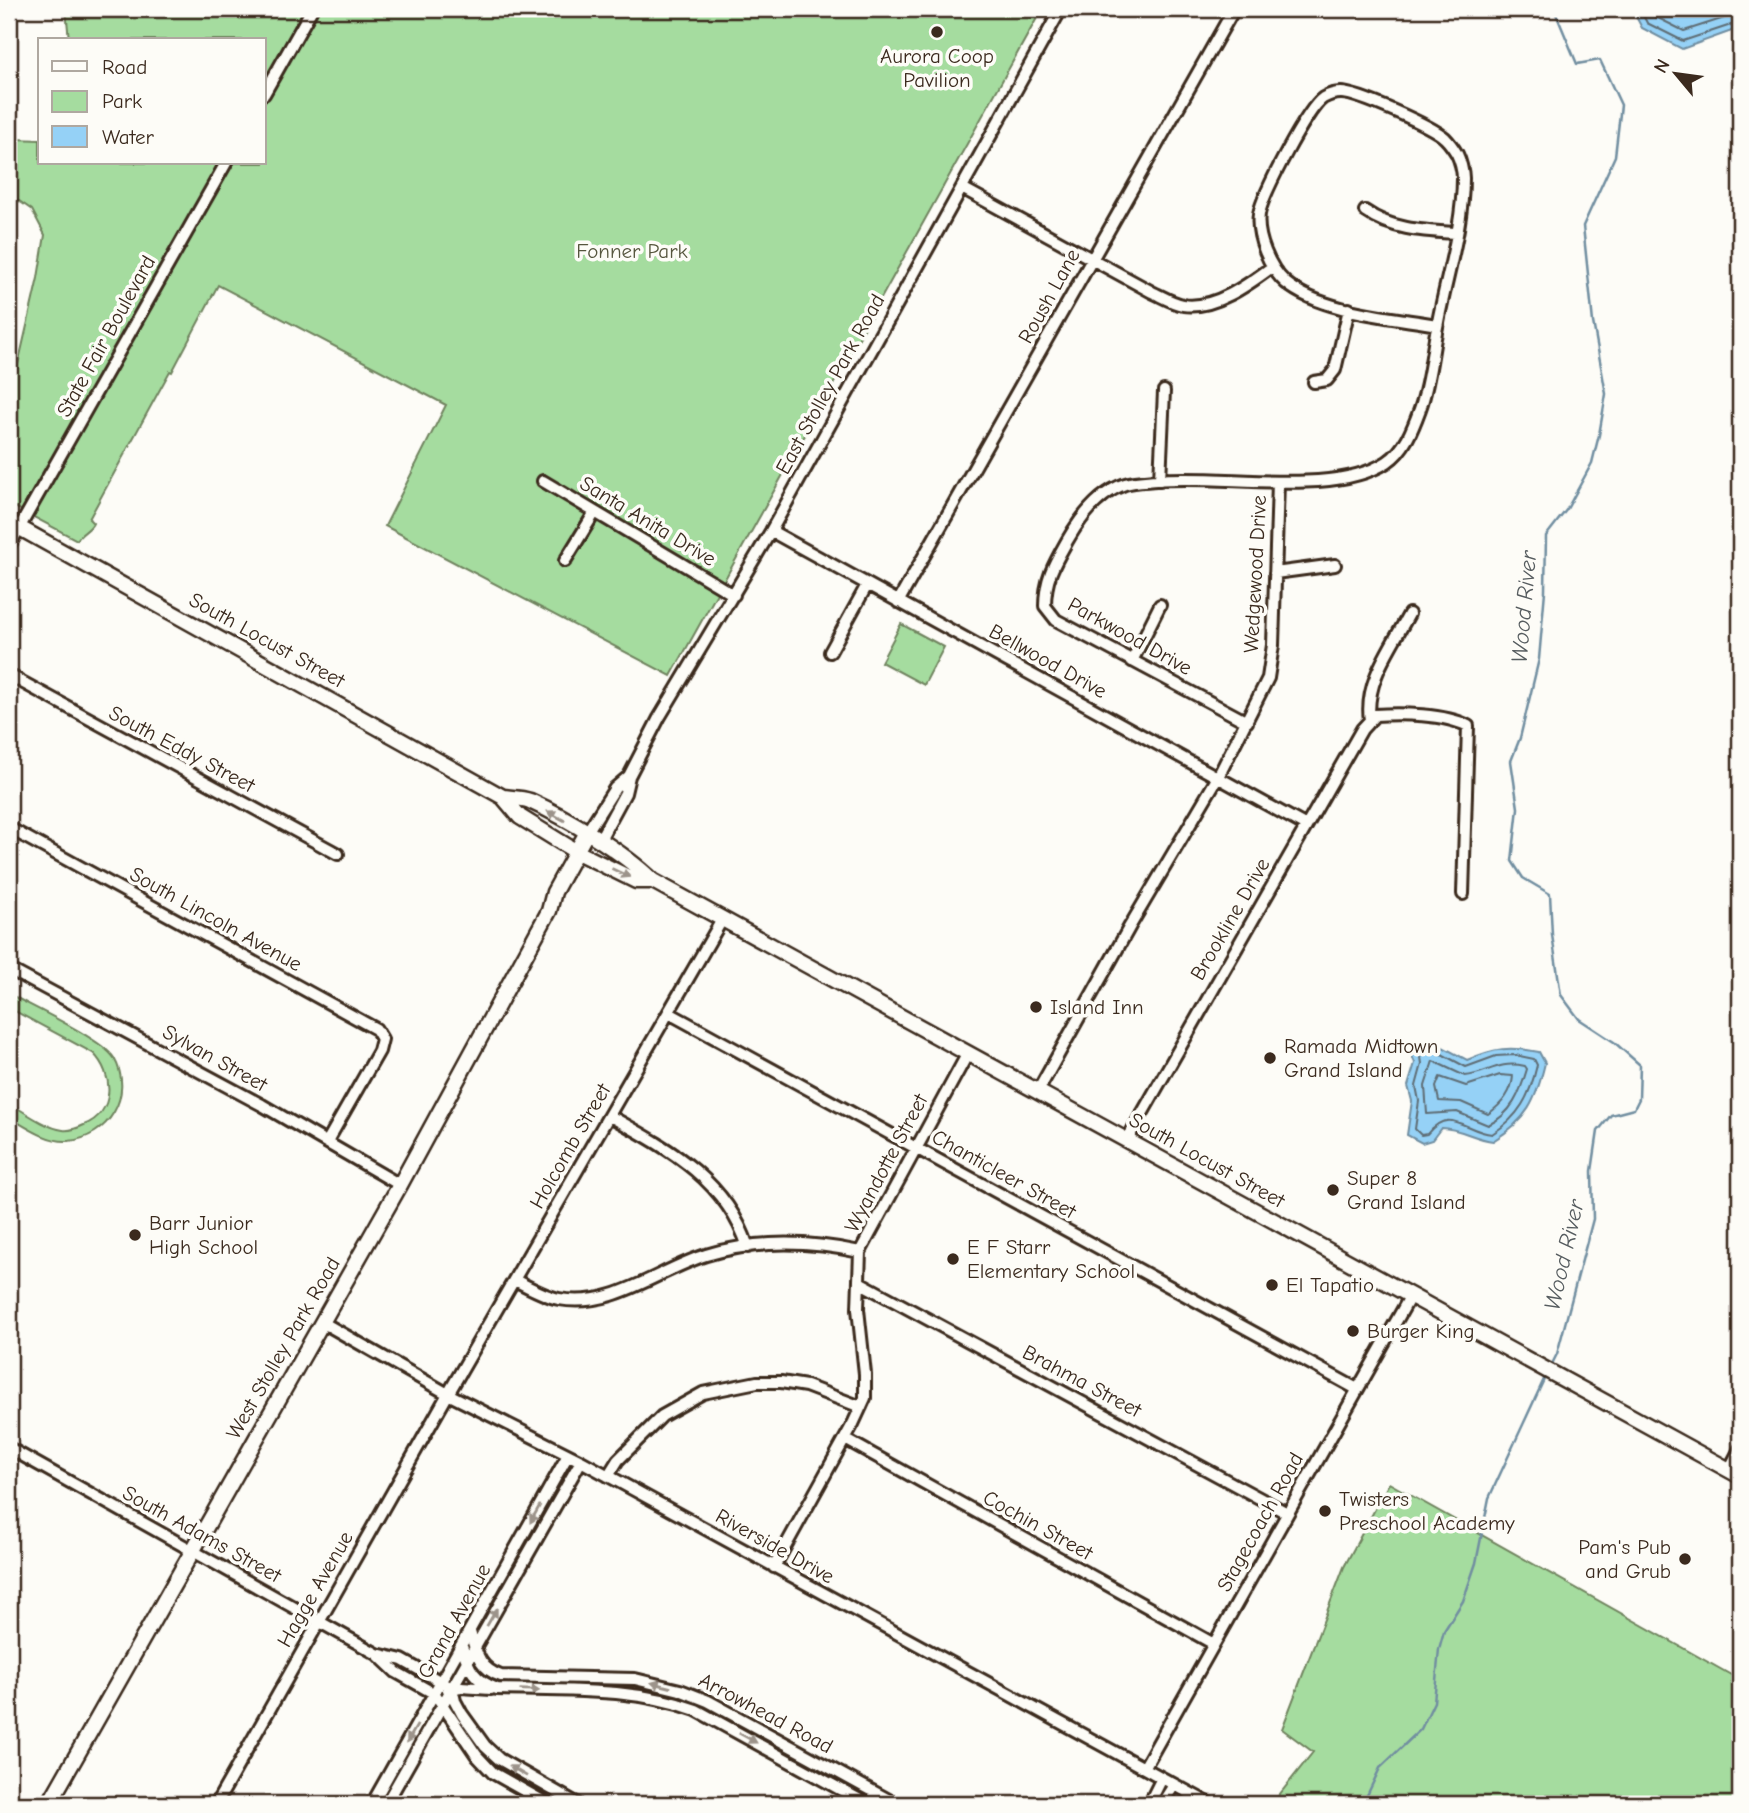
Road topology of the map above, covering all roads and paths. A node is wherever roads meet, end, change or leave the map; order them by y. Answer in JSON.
{"nodes":[{"id":1,"x":312,"y":9,"type":"edge"},
{"id":2,"x":1061,"y":9,"type":"edge"},
{"id":3,"x":1234,"y":9,"type":"edge"},
{"id":4,"x":266,"y":90,"type":"edge"},
{"id":5,"x":225,"y":164,"type":"edge"},
{"id":6,"x":962,"y":188,"type":"junction"},
{"id":7,"x":1365,"y":211,"type":"dead end"},
{"id":8,"x":1456,"y":233,"type":"junction"},
{"id":9,"x":1091,"y":260,"type":"junction"},
{"id":10,"x":1272,"y":267,"type":"junction"},
{"id":11,"x":1349,"y":309,"type":"junction"},
{"id":12,"x":1437,"y":325,"type":"junction"},
{"id":13,"x":1314,"y":382,"type":"dead end"},
{"id":14,"x":1164,"y":391,"type":"dead end"},
{"id":15,"x":1160,"y":480,"type":"junction"},
{"id":16,"x":543,"y":481,"type":"dead end"},
{"id":17,"x":1278,"y":482,"type":"junction"},
{"id":18,"x":594,"y":512,"type":"junction"},
{"id":19,"x":14,"y":525,"type":"edge"},
{"id":20,"x":771,"y":531,"type":"junction"},
{"id":21,"x":9,"y":546,"type":"edge"},
{"id":22,"x":565,"y":561,"type":"dead end"},
{"id":23,"x":1335,"y":565,"type":"dead end"},
{"id":24,"x":1275,"y":573,"type":"junction"},
{"id":25,"x":867,"y":585,"type":"junction"},
{"id":26,"x":734,"y":595,"type":"junction"},
{"id":27,"x":898,"y":602,"type":"junction"},
{"id":28,"x":1160,"y":606,"type":"dead end"},
{"id":29,"x":1409,"y":614,"type":"dead end"},
{"id":30,"x":830,"y":652,"type":"dead end"},
{"id":31,"x":1132,"y":661,"type":"junction"},
{"id":32,"x":9,"y":676,"type":"edge"},
{"id":33,"x":1370,"y":720,"type":"junction"},
{"id":34,"x":1247,"y":722,"type":"junction"},
{"id":35,"x":1218,"y":777,"type":"junction"},
{"id":36,"x":503,"y":797,"type":"junction"},
{"id":37,"x":1306,"y":826,"type":"junction"},
{"id":38,"x":9,"y":828,"type":"edge"},
{"id":39,"x":593,"y":836,"type":"junction"},
{"id":40,"x":338,"y":854,"type":"dead end"},
{"id":41,"x":580,"y":854,"type":"junction"},
{"id":42,"x":653,"y":881,"type":"junction"},
{"id":43,"x":1463,"y":894,"type":"dead end"},
{"id":44,"x":723,"y":918,"type":"junction"},
{"id":45,"x":9,"y":969,"type":"edge"},
{"id":46,"x":669,"y":1013,"type":"junction"},
{"id":47,"x":968,"y":1053,"type":"junction"},
{"id":48,"x":1038,"y":1091,"type":"junction"},
{"id":49,"x":610,"y":1115,"type":"junction"},
{"id":50,"x":1127,"y":1140,"type":"junction"},
{"id":51,"x":327,"y":1142,"type":"junction"},
{"id":52,"x":916,"y":1148,"type":"junction"},
{"id":53,"x":400,"y":1185,"type":"junction"},
{"id":54,"x":748,"y":1247,"type":"junction"},
{"id":55,"x":860,"y":1252,"type":"junction"},
{"id":56,"x":515,"y":1280,"type":"junction"},
{"id":57,"x":859,"y":1282,"type":"junction"},
{"id":58,"x":1411,"y":1295,"type":"junction"},
{"id":59,"x":321,"y":1322,"type":"junction"},
{"id":60,"x":1357,"y":1389,"type":"junction"},
{"id":61,"x":448,"y":1394,"type":"junction"},
{"id":62,"x":861,"y":1407,"type":"junction"},
{"id":63,"x":845,"y":1439,"type":"junction"},
{"id":64,"x":9,"y":1448,"type":"edge"},
{"id":65,"x":1740,"y":1449,"type":"edge"},
{"id":66,"x":568,"y":1455,"type":"junction"},
{"id":67,"x":581,"y":1461,"type":"junction"},
{"id":68,"x":1734,"y":1473,"type":"edge"},
{"id":69,"x":608,"y":1476,"type":"junction"},
{"id":70,"x":1287,"y":1513,"type":"junction"},
{"id":71,"x":192,"y":1549,"type":"junction"},
{"id":72,"x":774,"y":1567,"type":"junction"},
{"id":73,"x":319,"y":1621,"type":"junction"},
{"id":74,"x":470,"y":1632,"type":"junction"},
{"id":75,"x":1214,"y":1644,"type":"junction"},
{"id":76,"x":462,"y":1646,"type":"junction"},
{"id":77,"x":475,"y":1648,"type":"junction"},
{"id":78,"x":377,"y":1654,"type":"junction"},
{"id":79,"x":466,"y":1662,"type":"junction"},
{"id":80,"x":447,"y":1685,"type":"junction"},
{"id":81,"x":497,"y":1689,"type":"junction"},
{"id":82,"x":435,"y":1695,"type":"junction"},
{"id":83,"x":442,"y":1706,"type":"junction"},
{"id":84,"x":1144,"y":1768,"type":"junction"},
{"id":85,"x":1161,"y":1778,"type":"junction"},
{"id":86,"x":1174,"y":1785,"type":"junction"},
{"id":87,"x":49,"y":1804,"type":"edge"},
{"id":88,"x":216,"y":1804,"type":"edge"},
{"id":89,"x":372,"y":1804,"type":"edge"},
{"id":90,"x":386,"y":1804,"type":"edge"},
{"id":91,"x":548,"y":1804,"type":"edge"},
{"id":92,"x":578,"y":1804,"type":"edge"},
{"id":93,"x":867,"y":1804,"type":"edge"},
{"id":94,"x":896,"y":1804,"type":"edge"},
{"id":95,"x":1149,"y":1804,"type":"edge"},
{"id":96,"x":1162,"y":1804,"type":"edge"},
{"id":97,"x":1210,"y":1804,"type":"edge"}],
"edges":[{"from":1,"to":4,"type":"street"},
{"from":2,"to":6,"type":"street","name":"East Stolley Park Road"},
{"from":3,"to":9,"type":"street","name":"Roush Lane"},
{"from":5,"to":19,"type":"street","name":"State Fair Boulevard"},
{"from":6,"to":9,"type":"street"},
{"from":6,"to":20,"type":"street","name":"East Stolley Park Road"},
{"from":7,"to":8,"type":"street"},
{"from":8,"to":10,"type":"street","name":"Wedgewood Drive"},
{"from":8,"to":12,"type":"street","name":"Wedgewood Drive"},
{"from":9,"to":10,"type":"street"},
{"from":9,"to":27,"type":"street","name":"Roush Lane"},
{"from":10,"to":11,"type":"street"},
{"from":11,"to":12,"type":"street"},
{"from":11,"to":13,"type":"street"},
{"from":12,"to":17,"type":"street","name":"Wedgewood Drive"},
{"from":14,"to":15,"type":"street"},
{"from":15,"to":17,"type":"street","name":"Parkwood Drive"},
{"from":15,"to":31,"type":"street","name":"Parkwood Drive"},
{"from":16,"to":18,"type":"street","name":"Santa Anita Drive"},
{"from":17,"to":24,"type":"street","name":"Wedgewood Drive"},
{"from":18,"to":22,"type":"street"},
{"from":18,"to":26,"type":"street","name":"Santa Anita Drive"},
{"from":19,"to":21,"type":"street","name":"State Fair Boulevard"},
{"from":19,"to":36,"type":"main road","name":"South Locust Street"},
{"from":20,"to":25,"type":"street","name":"Bellwood Drive"},
{"from":20,"to":26,"type":"street","name":"East Stolley Park Road"},
{"from":23,"to":24,"type":"street"},
{"from":24,"to":34,"type":"street","name":"Wedgewood Drive"},
{"from":25,"to":27,"type":"street","name":"Bellwood Drive"},
{"from":25,"to":30,"type":"street"},
{"from":26,"to":39,"type":"street","name":"East Stolley Park Road"},
{"from":27,"to":35,"type":"street","name":"Bellwood Drive"},
{"from":28,"to":31,"type":"street"},
{"from":29,"to":33,"type":"street"},
{"from":31,"to":34,"type":"street","name":"Parkwood Drive"},
{"from":32,"to":40,"type":"street","name":"South Eddy Street"},
{"from":33,"to":37,"type":"street","name":"Brookline Drive"},
{"from":33,"to":43,"type":"street"},
{"from":34,"to":35,"type":"street","name":"Wedgewood Drive"},
{"from":35,"to":37,"type":"street","name":"Bellwood Drive"},
{"from":35,"to":48,"type":"street","name":"Wedgewood Drive"},
{"from":39,"to":36,"type":"main road","name":"South Locust Street","one_way":true},
{"from":36,"to":41,"type":"main road","name":"South Locust Street"},
{"from":37,"to":50,"type":"street","name":"Brookline Drive"},
{"from":38,"to":51,"type":"street","name":"South Lincoln Avenue"},
{"from":39,"to":41,"type":"main road","name":"West Stolley Park Road"},
{"from":39,"to":42,"type":"main road","name":"South Locust Street"},
{"from":41,"to":42,"type":"main road","name":"South Locust Street","one_way":true},
{"from":41,"to":53,"type":"main road","name":"West Stolley Park Road"},
{"from":42,"to":44,"type":"main road","name":"South Locust Street"},
{"from":44,"to":46,"type":"street","name":"Holcomb Street"},
{"from":44,"to":47,"type":"main road","name":"South Locust Street"},
{"from":45,"to":51,"type":"street","name":"Sylvan Street"},
{"from":46,"to":49,"type":"street","name":"Holcomb Street"},
{"from":46,"to":52,"type":"street","name":"Chanticleer Street"},
{"from":47,"to":48,"type":"main road","name":"South Locust Street"},
{"from":47,"to":52,"type":"street","name":"Wyandotte Street"},
{"from":48,"to":50,"type":"main road","name":"South Locust Street"},
{"from":49,"to":54,"type":"street"},
{"from":49,"to":56,"type":"street","name":"Holcomb Street"},
{"from":50,"to":58,"type":"main road","name":"South Locust Street"},
{"from":51,"to":53,"type":"street","name":"Sylvan Street"},
{"from":52,"to":55,"type":"street","name":"Wyandotte Street"},
{"from":52,"to":60,"type":"street","name":"Chanticleer Street"},
{"from":53,"to":59,"type":"main road","name":"West Stolley Park Road"},
{"from":54,"to":55,"type":"street"},
{"from":54,"to":56,"type":"street"},
{"from":55,"to":57,"type":"street","name":"Wyandotte Street"},
{"from":56,"to":61,"type":"street","name":"Holcomb Street"},
{"from":57,"to":62,"type":"street","name":"Wyandotte Street"},
{"from":57,"to":70,"type":"street","name":"Brahma Street"},
{"from":58,"to":60,"type":"street","name":"Stagecoach Road"},
{"from":58,"to":68,"type":"main road","name":"South Locust Street"},
{"from":59,"to":61,"type":"street","name":"Riverside Drive"},
{"from":59,"to":71,"type":"main road","name":"West Stolley Park Road"},
{"from":60,"to":70,"type":"street","name":"Stagecoach Road"},
{"from":61,"to":66,"type":"street","name":"Riverside Drive"},
{"from":61,"to":73,"type":"street","name":"Hagge Avenue"},
{"from":62,"to":63,"type":"street","name":"Wyandotte Street"},
{"from":62,"to":69,"type":"street"},
{"from":63,"to":72,"type":"street","name":"Wyandotte Street"},
{"from":63,"to":75,"type":"street","name":"Cochin Street"},
{"from":64,"to":71,"type":"street","name":"South Adams Street"},
{"from":65,"to":68,"type":"street"},
{"from":66,"to":67,"type":"street","name":"Riverside Drive"},
{"from":66,"to":74,"type":"street","name":"Grand Avenue","one_way":true},
{"from":67,"to":69,"type":"street","name":"Riverside Drive"},
{"from":77,"to":67,"type":"street","name":"Grand Avenue","one_way":true},
{"from":69,"to":72,"type":"street","name":"Riverside Drive"},
{"from":70,"to":75,"type":"street","name":"Stagecoach Road"},
{"from":71,"to":73,"type":"street","name":"South Adams Street"},
{"from":71,"to":87,"type":"main road","name":"West Stolley Park Road"},
{"from":72,"to":84,"type":"street","name":"Riverside Drive"},
{"from":73,"to":78,"type":"street","name":"South Adams Street"},
{"from":73,"to":88,"type":"street","name":"Hagge Avenue"},
{"from":74,"to":76,"type":"street","name":"Grand Avenue"},
{"from":74,"to":77,"type":"street","name":"Arrowhead Road"},
{"from":75,"to":84,"type":"street","name":"Stagecoach Road"},
{"from":76,"to":79,"type":"street"},
{"from":76,"to":80,"type":"street","name":"Grand Avenue"},
{"from":77,"to":79,"type":"street","name":"Grand Avenue"},
{"from":94,"to":77,"type":"street","name":"Arrowhead Road","one_way":true},
{"from":78,"to":80,"type":"street"},
{"from":78,"to":82,"type":"street"},
{"from":79,"to":80,"type":"street","name":"Grand Avenue"},
{"from":79,"to":81,"type":"street"},
{"from":80,"to":81,"type":"street","name":"Arrowhead Road"},
{"from":80,"to":82,"type":"street","name":"Arrowhead Road"},
{"from":80,"to":83,"type":"street","name":"Grand Avenue"},
{"from":92,"to":80,"type":"street","one_way":true},
{"from":81,"to":93,"type":"street","name":"Arrowhead Road","one_way":true},
{"from":82,"to":83,"type":"street"},
{"from":82,"to":89,"type":"street","name":"Grand Avenue","one_way":true},
{"from":83,"to":90,"type":"street","name":"Grand Avenue"},
{"from":83,"to":91,"type":"street"},
{"from":84,"to":85,"type":"street","name":"Riverside Drive"},
{"from":85,"to":86,"type":"street","name":"Riverside Drive"},
{"from":85,"to":95,"type":"street"},
{"from":86,"to":96,"type":"street"},
{"from":86,"to":97,"type":"street","name":"Riverside Drive"}]}
